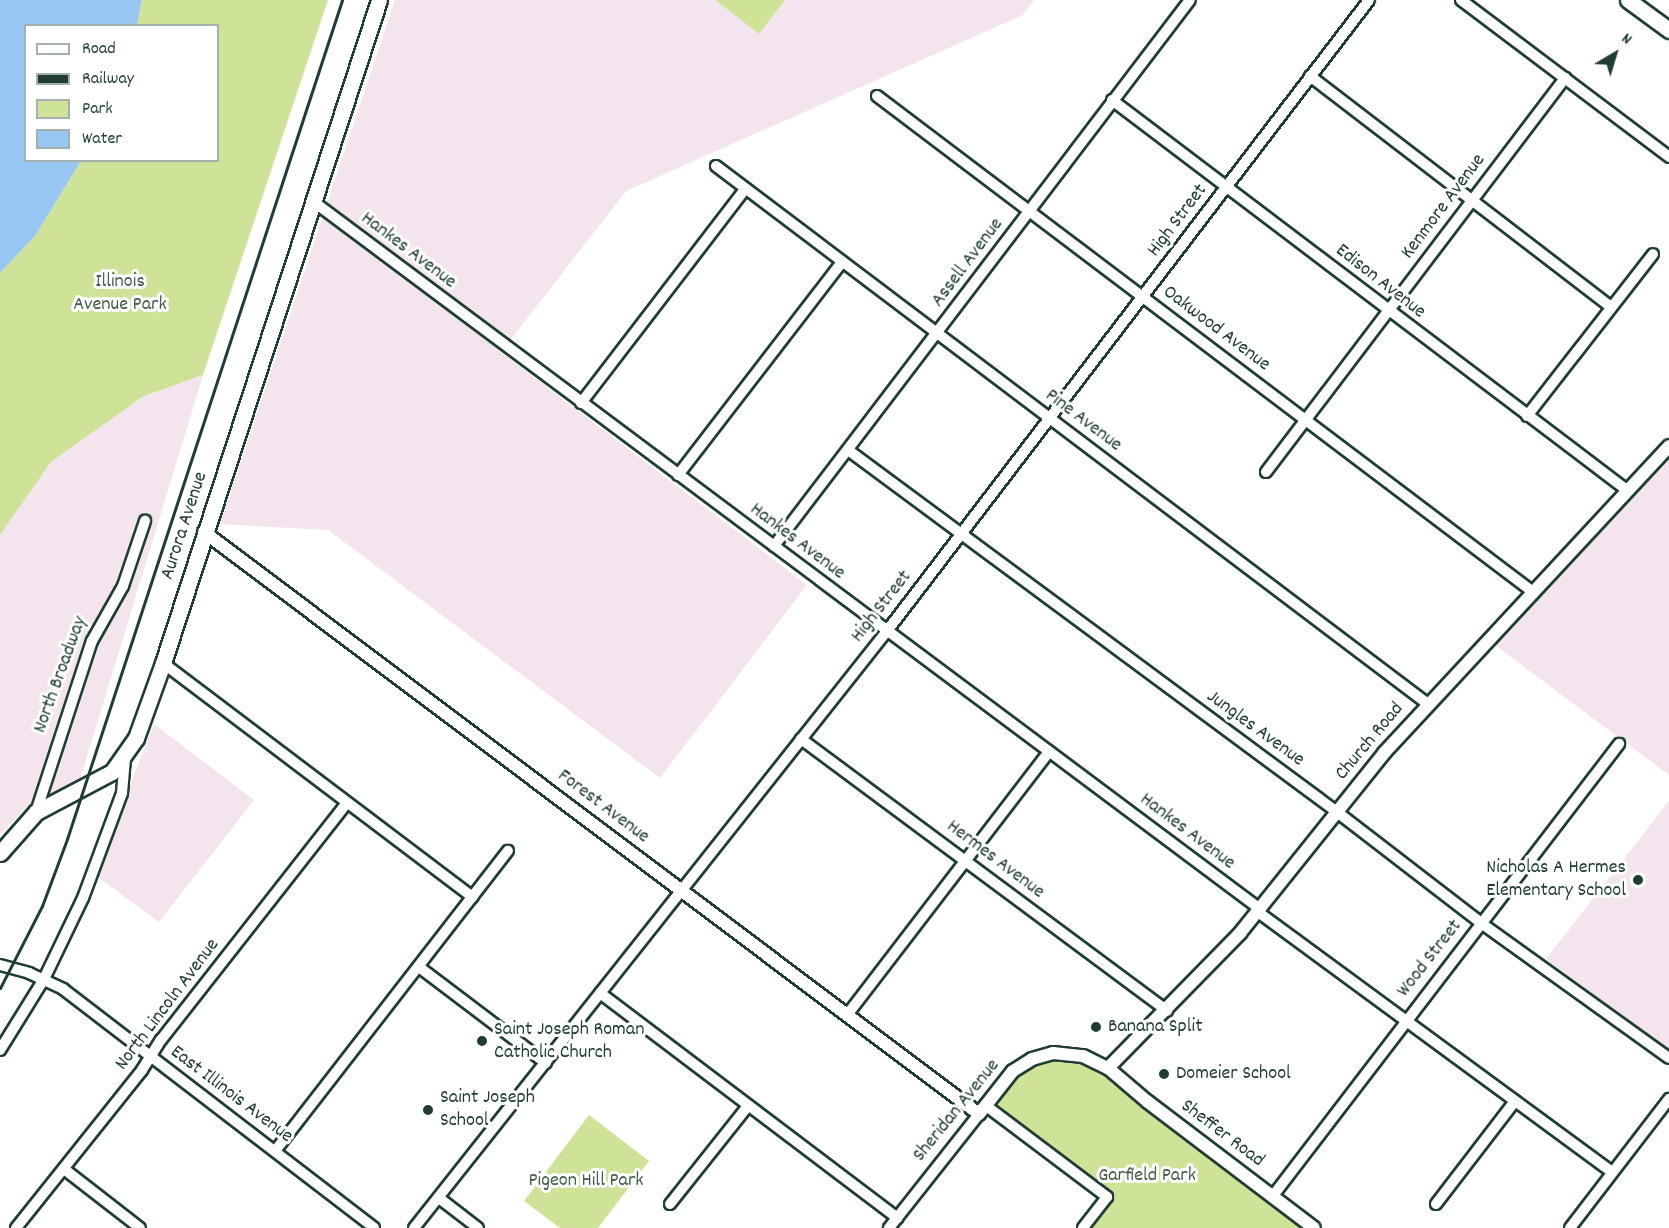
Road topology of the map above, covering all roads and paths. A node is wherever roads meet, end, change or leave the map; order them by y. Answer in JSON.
{"nodes":[{"id":1,"x":379,"y":0,"type":"edge"},
{"id":2,"x":1190,"y":0,"type":"edge"},
{"id":3,"x":1369,"y":0,"type":"edge"},
{"id":4,"x":1461,"y":0,"type":"edge"},
{"id":5,"x":1628,"y":0,"type":"edge"},
{"id":6,"x":1669,"y":30,"type":"edge"},
{"id":7,"x":1310,"y":76,"type":"junction"},
{"id":8,"x":1565,"y":78,"type":"junction"},
{"id":9,"x":876,"y":96,"type":"dead end"},
{"id":10,"x":1112,"y":100,"type":"junction"},
{"id":11,"x":1669,"y":157,"type":"edge"},
{"id":12,"x":716,"y":166,"type":"dead end"},
{"id":13,"x":1227,"y":186,"type":"junction"},
{"id":14,"x":745,"y":189,"type":"junction"},
{"id":15,"x":1472,"y":200,"type":"junction"},
{"id":16,"x":314,"y":201,"type":"junction"},
{"id":17,"x":1030,"y":211,"type":"junction"},
{"id":18,"x":1653,"y":254,"type":"dead end"},
{"id":19,"x":842,"y":262,"type":"junction"},
{"id":20,"x":1143,"y":297,"type":"junction"},
{"id":21,"x":1611,"y":307,"type":"junction"},
{"id":22,"x":1388,"y":311,"type":"junction"},
{"id":23,"x":937,"y":333,"type":"junction"},
{"id":24,"x":581,"y":403,"type":"junction"},
{"id":25,"x":1527,"y":416,"type":"junction"},
{"id":26,"x":1050,"y":419,"type":"junction"},
{"id":27,"x":1306,"y":420,"type":"junction"},
{"id":28,"x":1669,"y":446,"type":"edge"},
{"id":29,"x":848,"y":450,"type":"junction"},
{"id":30,"x":1266,"y":472,"type":"dead end"},
{"id":31,"x":678,"y":475,"type":"junction"},
{"id":32,"x":1628,"y":491,"type":"junction"},
{"id":33,"x":145,"y":521,"type":"dead end"},
{"id":34,"x":204,"y":532,"type":"junction"},
{"id":35,"x":960,"y":534,"type":"junction"},
{"id":36,"x":774,"y":546,"type":"junction"},
{"id":37,"x":1533,"y":592,"type":"junction"},
{"id":38,"x":887,"y":631,"type":"junction"},
{"id":39,"x":163,"y":663,"type":"junction"},
{"id":40,"x":1428,"y":704,"type":"junction"},
{"id":41,"x":801,"y":739,"type":"junction"},
{"id":42,"x":1619,"y":744,"type":"dead end"},
{"id":43,"x":1049,"y":752,"type":"junction"},
{"id":44,"x":125,"y":756,"type":"junction"},
{"id":45,"x":347,"y":802,"type":"junction"},
{"id":46,"x":36,"y":812,"type":"junction"},
{"id":47,"x":1337,"y":812,"type":"junction"},
{"id":48,"x":508,"y":851,"type":"dead end"},
{"id":49,"x":0,"y":853,"type":"edge"},
{"id":50,"x":965,"y":861,"type":"junction"},
{"id":51,"x":682,"y":891,"type":"junction"},
{"id":52,"x":472,"y":897,"type":"junction"},
{"id":53,"x":1259,"y":910,"type":"junction"},
{"id":54,"x":1481,"y":922,"type":"junction"},
{"id":55,"x":0,"y":965,"type":"edge"},
{"id":56,"x":419,"y":967,"type":"junction"},
{"id":57,"x":44,"y":979,"type":"junction"},
{"id":58,"x":600,"y":993,"type":"junction"},
{"id":59,"x":1167,"y":1011,"type":"junction"},
{"id":60,"x":847,"y":1015,"type":"junction"},
{"id":61,"x":1406,"y":1020,"type":"junction"},
{"id":62,"x":0,"y":1050,"type":"edge"},
{"id":63,"x":151,"y":1056,"type":"junction"},
{"id":64,"x":1669,"y":1058,"type":"edge"},
{"id":65,"x":546,"y":1063,"type":"junction"},
{"id":66,"x":1108,"y":1068,"type":"junction"},
{"id":67,"x":1669,"y":1099,"type":"edge"},
{"id":68,"x":1515,"y":1101,"type":"junction"},
{"id":69,"x":748,"y":1106,"type":"junction"},
{"id":70,"x":982,"y":1109,"type":"junction"},
{"id":71,"x":275,"y":1151,"type":"junction"},
{"id":72,"x":64,"y":1169,"type":"junction"},
{"id":73,"x":1612,"y":1172,"type":"junction"},
{"id":74,"x":1272,"y":1197,"type":"junction"},
{"id":75,"x":439,"y":1198,"type":"junction"},
{"id":76,"x":670,"y":1204,"type":"dead end"},
{"id":77,"x":1436,"y":1204,"type":"dead end"},
{"id":78,"x":897,"y":1218,"type":"junction"},
{"id":79,"x":16,"y":1228,"type":"edge"},
{"id":80,"x":140,"y":1228,"type":"edge"},
{"id":81,"x":374,"y":1228,"type":"edge"},
{"id":82,"x":414,"y":1228,"type":"edge"},
{"id":83,"x":478,"y":1228,"type":"edge"},
{"id":84,"x":889,"y":1228,"type":"edge"},
{"id":85,"x":1083,"y":1228,"type":"edge"},
{"id":86,"x":1314,"y":1228,"type":"edge"},
{"id":87,"x":1570,"y":1228,"type":"edge"}],
"edges":[{"from":1,"to":16,"type":"main road","name":"Aurora Avenue"},
{"from":2,"to":10,"type":"street","name":"Assell Avenue"},
{"from":3,"to":7,"type":"street","name":"High Street"},
{"from":4,"to":8,"type":"street"},
{"from":5,"to":6,"type":"main road"},
{"from":7,"to":13,"type":"street","name":"High Street"},
{"from":7,"to":15,"type":"street"},
{"from":8,"to":11,"type":"street"},
{"from":8,"to":15,"type":"street","name":"Kenmore Avenue"},
{"from":9,"to":17,"type":"street","name":"Oakwood Avenue"},
{"from":10,"to":13,"type":"street","name":"Edison Avenue"},
{"from":10,"to":17,"type":"street","name":"Assell Avenue"},
{"from":12,"to":14,"type":"street","name":"Pine Avenue"},
{"from":13,"to":20,"type":"street","name":"High Street"},
{"from":13,"to":22,"type":"street","name":"Edison Avenue"},
{"from":14,"to":19,"type":"street","name":"Pine Avenue"},
{"from":14,"to":24,"type":"street"},
{"from":15,"to":21,"type":"street"},
{"from":15,"to":22,"type":"street","name":"Kenmore Avenue"},
{"from":16,"to":24,"type":"street","name":"Hankes Avenue"},
{"from":16,"to":34,"type":"main road","name":"Aurora Avenue"},
{"from":17,"to":20,"type":"street","name":"Oakwood Avenue"},
{"from":17,"to":23,"type":"street","name":"Assell Avenue"},
{"from":18,"to":21,"type":"street"},
{"from":19,"to":23,"type":"street","name":"Pine Avenue"},
{"from":19,"to":31,"type":"street"},
{"from":20,"to":26,"type":"street","name":"High Street"},
{"from":20,"to":27,"type":"street","name":"Oakwood Avenue"},
{"from":21,"to":25,"type":"street"},
{"from":22,"to":25,"type":"street","name":"Edison Avenue"},
{"from":22,"to":27,"type":"street","name":"Kenmore Avenue"},
{"from":23,"to":26,"type":"street","name":"Pine Avenue"},
{"from":23,"to":29,"type":"street","name":"Assell Avenue"},
{"from":24,"to":31,"type":"street","name":"Hankes Avenue"},
{"from":25,"to":32,"type":"street","name":"Edison Avenue"},
{"from":26,"to":35,"type":"street","name":"High Street"},
{"from":26,"to":40,"type":"street","name":"Pine Avenue"},
{"from":27,"to":30,"type":"street","name":"Kenmore Avenue"},
{"from":27,"to":37,"type":"street","name":"Oakwood Avenue"},
{"from":28,"to":32,"type":"street","name":"Church Road"},
{"from":29,"to":35,"type":"street","name":"Jungles Avenue"},
{"from":29,"to":36,"type":"street","name":"Assell Avenue"},
{"from":31,"to":36,"type":"street","name":"Hankes Avenue"},
{"from":32,"to":37,"type":"street","name":"Church Road"},
{"from":33,"to":46,"type":"street","name":"North Broadway"},
{"from":34,"to":39,"type":"main road","name":"Aurora Avenue"},
{"from":34,"to":51,"type":"street","name":"Forest Avenue"},
{"from":35,"to":38,"type":"street","name":"High Street"},
{"from":35,"to":47,"type":"street","name":"Jungles Avenue"},
{"from":36,"to":38,"type":"street","name":"Hankes Avenue"},
{"from":37,"to":40,"type":"street","name":"Church Road"},
{"from":38,"to":41,"type":"street","name":"High Street"},
{"from":38,"to":43,"type":"street","name":"Hankes Avenue"},
{"from":39,"to":44,"type":"main road","name":"Aurora Avenue"},
{"from":39,"to":45,"type":"street"},
{"from":40,"to":47,"type":"street","name":"Church Road"},
{"from":41,"to":50,"type":"street","name":"Hermes Avenue"},
{"from":41,"to":51,"type":"street","name":"High Street"},
{"from":42,"to":54,"type":"street","name":"Wood Street"},
{"from":43,"to":50,"type":"street"},
{"from":43,"to":53,"type":"street","name":"Hankes Avenue"},
{"from":44,"to":46,"type":"main road","name":"North Broadway"},
{"from":44,"to":57,"type":"street","name":"Aurora Avenue"},
{"from":45,"to":52,"type":"street"},
{"from":45,"to":63,"type":"street","name":"North Lincoln Avenue"},
{"from":46,"to":49,"type":"main road","name":"North Broadway"},
{"from":47,"to":53,"type":"street","name":"Church Road"},
{"from":47,"to":54,"type":"street","name":"Jungles Avenue"},
{"from":48,"to":52,"type":"street"},
{"from":50,"to":59,"type":"street","name":"Hermes Avenue"},
{"from":50,"to":60,"type":"street"},
{"from":51,"to":58,"type":"street","name":"High Street"},
{"from":51,"to":60,"type":"street","name":"Forest Avenue"},
{"from":52,"to":56,"type":"street"},
{"from":53,"to":59,"type":"street","name":"Church Road"},
{"from":53,"to":61,"type":"street","name":"Hankes Avenue"},
{"from":54,"to":61,"type":"street","name":"Wood Street"},
{"from":54,"to":64,"type":"street","name":"Jungles Avenue"},
{"from":55,"to":57,"type":"street","name":"East Illinois Avenue"},
{"from":56,"to":65,"type":"street"},
{"from":56,"to":71,"type":"street"},
{"from":57,"to":62,"type":"street","name":"Aurora Avenue"},
{"from":57,"to":63,"type":"street","name":"East Illinois Avenue"},
{"from":58,"to":65,"type":"street","name":"High Street"},
{"from":58,"to":69,"type":"street"},
{"from":59,"to":66,"type":"street","name":"Church Road"},
{"from":60,"to":70,"type":"street","name":"Forest Avenue"},
{"from":61,"to":68,"type":"street","name":"Hankes Avenue"},
{"from":61,"to":74,"type":"street","name":"Wood Street"},
{"from":63,"to":71,"type":"street","name":"East Illinois Avenue"},
{"from":63,"to":72,"type":"street","name":"North Lincoln Avenue"},
{"from":65,"to":75,"type":"street","name":"High Street"},
{"from":66,"to":70,"type":"street","name":"Sheridan Avenue"},
{"from":66,"to":74,"type":"street","name":"Sheffer Road"},
{"from":67,"to":73,"type":"street"},
{"from":68,"to":73,"type":"street","name":"Hankes Avenue"},
{"from":68,"to":77,"type":"street"},
{"from":69,"to":76,"type":"street"},
{"from":69,"to":78,"type":"street"},
{"from":70,"to":78,"type":"street","name":"Sheridan Avenue"},
{"from":70,"to":85,"type":"street","name":"Forest Avenue"},
{"from":71,"to":81,"type":"street","name":"East Illinois Avenue"},
{"from":72,"to":79,"type":"street","name":"North Lincoln Avenue"},
{"from":72,"to":80,"type":"street"},
{"from":73,"to":87,"type":"street"},
{"from":74,"to":86,"type":"street","name":"Sheffer Road"},
{"from":75,"to":82,"type":"street","name":"High Street"},
{"from":75,"to":83,"type":"street"},
{"from":78,"to":84,"type":"street","name":"Sheridan Avenue"}]}
